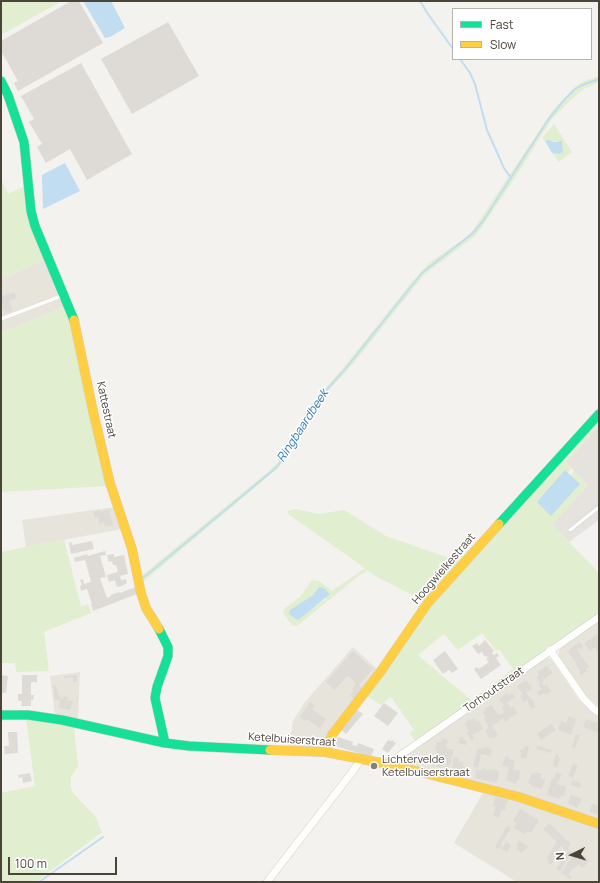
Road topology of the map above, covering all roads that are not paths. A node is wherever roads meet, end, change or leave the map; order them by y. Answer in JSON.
{"nodes":[{"id":1,"x":1,"y":80,"type":"edge"},
{"id":2,"x":65,"y":295,"type":"junction"},
{"id":3,"x":1,"y":319,"type":"edge"},
{"id":4,"x":598,"y":418,"type":"edge"},
{"id":5,"x":599,"y":507,"type":"edge"},
{"id":6,"x":570,"y":530,"type":"dead end"},
{"id":7,"x":599,"y":617,"type":"edge"},
{"id":8,"x":550,"y":650,"type":"junction"},
{"id":9,"x":599,"y":712,"type":"edge"},
{"id":10,"x":1,"y":715,"type":"edge"},
{"id":11,"x":165,"y":743,"type":"junction"},
{"id":12,"x":325,"y":752,"type":"junction"},
{"id":13,"x":361,"y":759,"type":"junction"},
{"id":14,"x":392,"y":765,"type":"junction"},
{"id":15,"x":599,"y":824,"type":"edge"},
{"id":16,"x":267,"y":882,"type":"edge"}],
"edges":[{"from":1,"to":2,"type":"street","name":"Kattestraat"},
{"from":2,"to":3,"type":"lane"},
{"from":2,"to":11,"type":"street","name":"Kattestraat"},
{"from":4,"to":12,"type":"street","name":"Hoogwielkestraat"},
{"from":5,"to":6,"type":"lane"},
{"from":7,"to":8,"type":"street","name":"Torhoutstraat"},
{"from":8,"to":9,"type":"street"},
{"from":8,"to":14,"type":"street","name":"Torhoutstraat"},
{"from":10,"to":11,"type":"street","name":"Ketelbuiserstraat"},
{"from":11,"to":12,"type":"street","name":"Ketelbuiserstraat"},
{"from":12,"to":13,"type":"street","name":"Ketelbuiserstraat"},
{"from":13,"to":14,"type":"street","name":"Ketelbuiserstraat"},
{"from":13,"to":16,"type":"street"},
{"from":14,"to":15,"type":"street","name":"Ketelbuiserstraat"}]}
